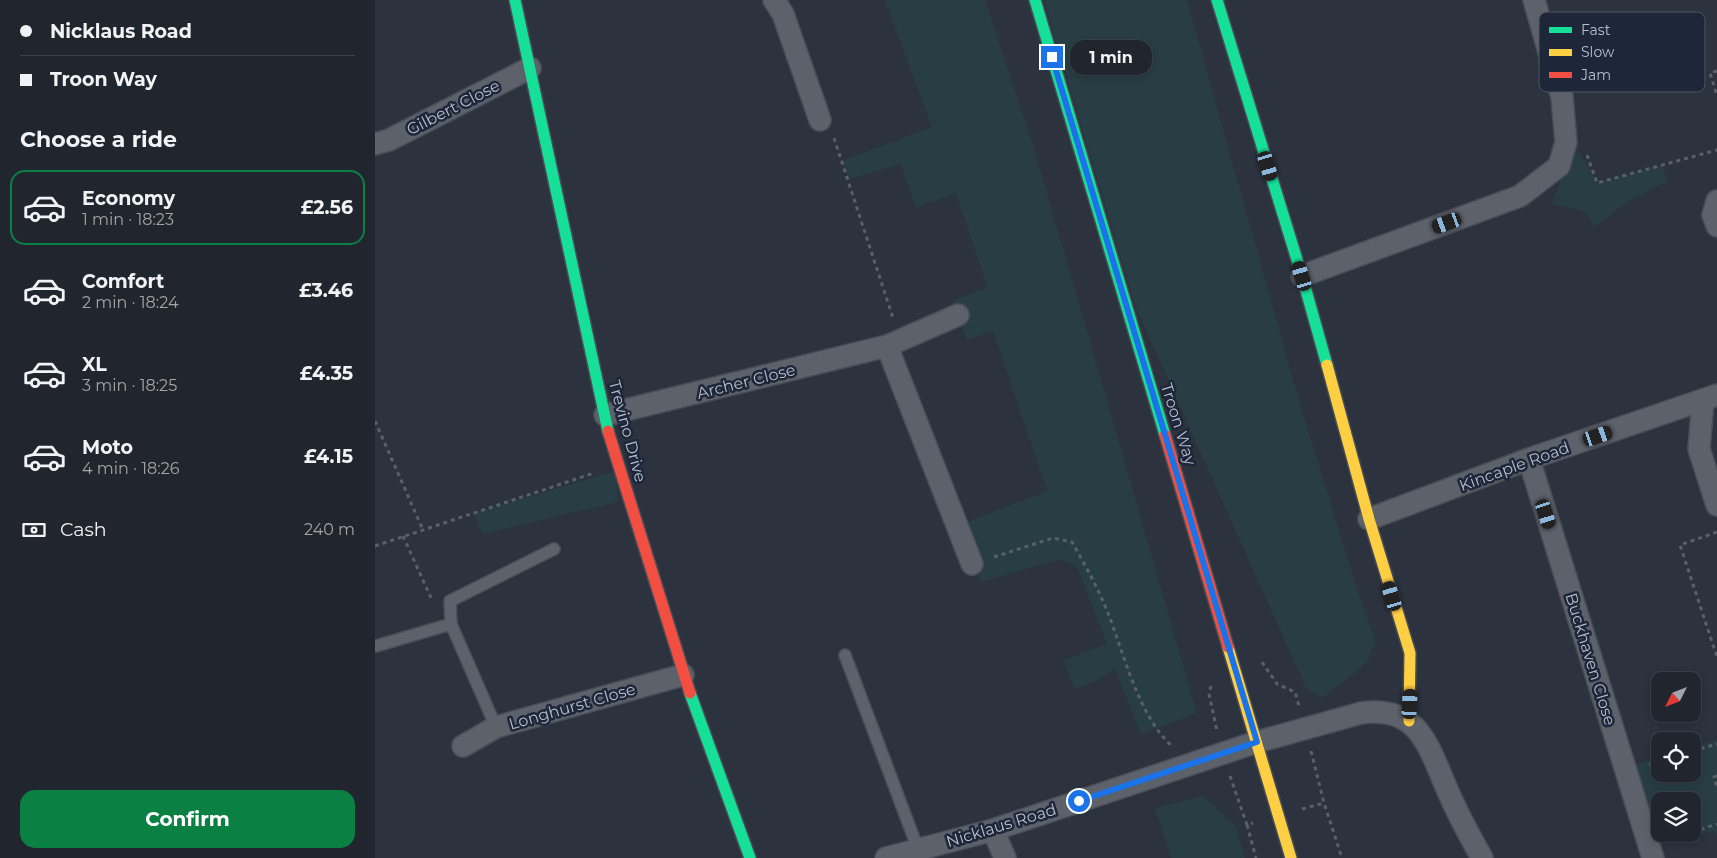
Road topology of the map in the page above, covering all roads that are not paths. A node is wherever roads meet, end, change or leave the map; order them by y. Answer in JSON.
{"nodes":[{"id":1,"x":515,"y":0,"type":"edge"},
{"id":2,"x":774,"y":0,"type":"edge"},
{"id":3,"x":1035,"y":0,"type":"edge"},
{"id":4,"x":1217,"y":0,"type":"edge"},
{"id":5,"x":1534,"y":0,"type":"edge"},
{"id":6,"x":1539,"y":17,"type":"edge"},
{"id":7,"x":530,"y":68,"type":"junction"},
{"id":8,"x":1561,"y":92,"type":"edge"},
{"id":9,"x":820,"y":120,"type":"road end"},
{"id":10,"x":375,"y":144,"type":"edge"},
{"id":11,"x":1717,"y":201,"type":"edge"},
{"id":12,"x":1717,"y":226,"type":"edge"},
{"id":13,"x":1302,"y":276,"type":"junction"},
{"id":14,"x":958,"y":315,"type":"dead end"},
{"id":15,"x":894,"y":343,"type":"junction"},
{"id":16,"x":1710,"y":398,"type":"edge"},
{"id":17,"x":605,"y":415,"type":"junction"},
{"id":18,"x":1529,"y":459,"type":"junction"},
{"id":19,"x":1717,"y":505,"type":"edge"},
{"id":20,"x":1369,"y":520,"type":"junction"},
{"id":21,"x":554,"y":550,"type":"dead end"},
{"id":22,"x":972,"y":564,"type":"road end"},
{"id":23,"x":451,"y":624,"type":"junction"},
{"id":24,"x":376,"y":646,"type":"edge"},
{"id":25,"x":845,"y":655,"type":"dead end"},
{"id":26,"x":683,"y":675,"type":"junction"},
{"id":27,"x":1409,"y":721,"type":"junction"},
{"id":28,"x":496,"y":727,"type":"junction"},
{"id":29,"x":1257,"y":742,"type":"junction"},
{"id":30,"x":463,"y":746,"type":"dead end"},
{"id":31,"x":993,"y":830,"type":"junction"},
{"id":32,"x":918,"y":850,"type":"junction"},
{"id":33,"x":750,"y":858,"type":"edge"},
{"id":34,"x":886,"y":858,"type":"edge"},
{"id":35,"x":1005,"y":858,"type":"edge"},
{"id":36,"x":1291,"y":858,"type":"edge"},
{"id":37,"x":1482,"y":858,"type":"edge"},
{"id":38,"x":1653,"y":858,"type":"edge"}],
"edges":[{"from":1,"to":7,"type":"main road","name":"Trevino Drive"},
{"from":2,"to":9,"type":"street"},
{"from":3,"to":29,"type":"main road","name":"Troon Way"},
{"from":4,"to":13,"type":"main road"},
{"from":5,"to":6,"type":"street"},
{"from":7,"to":10,"type":"street","name":"Gilbert Close"},
{"from":7,"to":17,"type":"main road","name":"Trevino Drive"},
{"from":8,"to":13,"type":"street"},
{"from":11,"to":12,"type":"street"},
{"from":13,"to":20,"type":"main road"},
{"from":14,"to":15,"type":"street","name":"Archer Close"},
{"from":15,"to":17,"type":"street","name":"Archer Close"},
{"from":15,"to":22,"type":"street"},
{"from":16,"to":18,"type":"street","name":"Kincaple Road"},
{"from":16,"to":19,"type":"street"},
{"from":17,"to":26,"type":"main road","name":"Trevino Drive"},
{"from":18,"to":20,"type":"street","name":"Kincaple Road"},
{"from":18,"to":38,"type":"street","name":"Buckhaven Close"},
{"from":20,"to":27,"type":"main road"},
{"from":21,"to":23,"type":"lane"},
{"from":23,"to":24,"type":"lane"},
{"from":23,"to":28,"type":"lane"},
{"from":25,"to":32,"type":"lane"},
{"from":26,"to":28,"type":"street","name":"Longhurst Close"},
{"from":26,"to":33,"type":"main road","name":"Trevino Drive"},
{"from":27,"to":29,"type":"street","name":"Nicklaus Road"},
{"from":27,"to":37,"type":"street"},
{"from":28,"to":30,"type":"street","name":"Longhurst Close"},
{"from":29,"to":31,"type":"street","name":"Nicklaus Road"},
{"from":29,"to":36,"type":"main road","name":"Troon Way"},
{"from":31,"to":32,"type":"street","name":"Nicklaus Road"},
{"from":31,"to":35,"type":"street"},
{"from":32,"to":34,"type":"street","name":"Nicklaus Road"}]}
